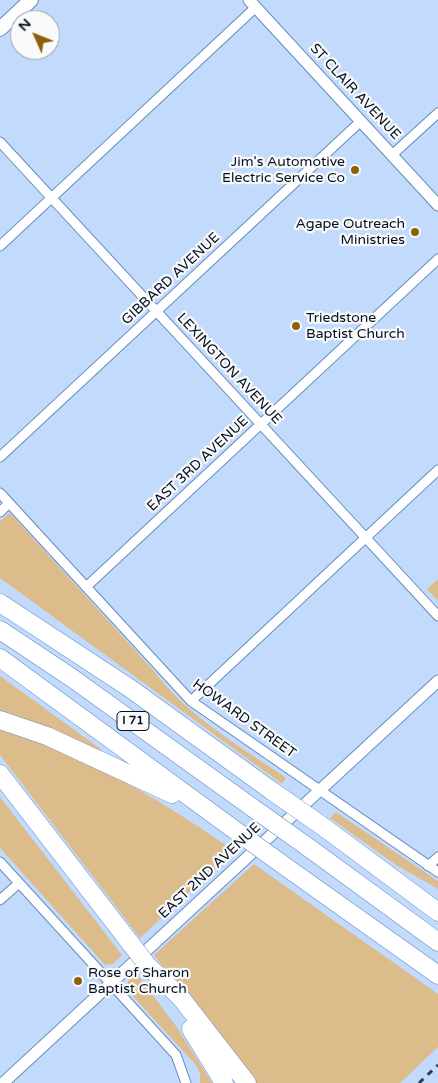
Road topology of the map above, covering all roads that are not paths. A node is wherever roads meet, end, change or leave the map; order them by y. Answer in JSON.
{"nodes":[{"id":1,"x":30,"y":0,"type":"edge"},
{"id":2,"x":253,"y":4,"type":"edge"},
{"id":3,"x":0,"y":29,"type":"edge"},
{"id":4,"x":438,"y":113,"type":"edge"},
{"id":5,"x":361,"y":121,"type":"junction"},
{"id":6,"x":0,"y":142,"type":"edge"},
{"id":7,"x":392,"y":155,"type":"junction"},
{"id":8,"x":52,"y":197,"type":"junction"},
{"id":9,"x":438,"y":205,"type":"edge"},
{"id":10,"x":0,"y":246,"type":"edge"},
{"id":11,"x":438,"y":259,"type":"edge"},
{"id":12,"x":157,"y":311,"type":"junction"},
{"id":13,"x":261,"y":424,"type":"junction"},
{"id":14,"x":0,"y":457,"type":"edge"},
{"id":15,"x":438,"y":470,"type":"edge"},
{"id":16,"x":0,"y":493,"type":"edge"},
{"id":17,"x":9,"y":503,"type":"junction"},
{"id":18,"x":0,"y":512,"type":"edge"},
{"id":19,"x":366,"y":538,"type":"junction"},
{"id":20,"x":86,"y":587,"type":"junction"},
{"id":21,"x":0,"y":592,"type":"edge"},
{"id":22,"x":0,"y":603,"type":"edge"},
{"id":23,"x":438,"y":616,"type":"edge"},
{"id":24,"x":0,"y":630,"type":"edge"},
{"id":25,"x":65,"y":644,"type":"junction"},
{"id":26,"x":0,"y":658,"type":"edge"},
{"id":27,"x":438,"y":681,"type":"edge"},
{"id":28,"x":191,"y":701,"type":"junction"},
{"id":29,"x":0,"y":720,"type":"edge"},
{"id":30,"x":0,"y":774,"type":"edge"},
{"id":31,"x":319,"y":790,"type":"junction"},
{"id":32,"x":200,"y":805,"type":"junction"},
{"id":33,"x":438,"y":857,"type":"edge"},
{"id":34,"x":0,"y":862,"type":"edge"},
{"id":35,"x":372,"y":863,"type":"junction"},
{"id":36,"x":428,"y":866,"type":"junction"},
{"id":37,"x":438,"y":872,"type":"edge"},
{"id":38,"x":19,"y":882,"type":"junction"},
{"id":39,"x":438,"y":899,"type":"edge"},
{"id":40,"x":0,"y":900,"type":"edge"},
{"id":41,"x":438,"y":912,"type":"edge"},
{"id":42,"x":438,"y":942,"type":"edge"},
{"id":43,"x":148,"y":966,"type":"junction"},
{"id":44,"x":438,"y":975,"type":"edge"},
{"id":45,"x":111,"y":984,"type":"junction"},
{"id":46,"x":3,"y":1083,"type":"edge"},
{"id":47,"x":186,"y":1083,"type":"edge"},
{"id":48,"x":224,"y":1083,"type":"edge"},
{"id":49,"x":247,"y":1083,"type":"edge"}],
"edges":[{"from":1,"to":3,"type":"main road"},
{"from":2,"to":5,"type":"street","name":"ST CLAIR AVENUE"},
{"from":2,"to":8,"type":"street"},
{"from":4,"to":7,"type":"street"},
{"from":5,"to":7,"type":"street","name":"ST CLAIR AVENUE"},
{"from":5,"to":12,"type":"street","name":"GIBBARD AVENUE"},
{"from":6,"to":8,"type":"street","name":"LEXINGTON AVENUE"},
{"from":7,"to":9,"type":"street","name":"ST CLAIR AVENUE"},
{"from":8,"to":10,"type":"street"},
{"from":8,"to":12,"type":"street","name":"LEXINGTON AVENUE"},
{"from":11,"to":13,"type":"street","name":"EAST 3RD AVENUE"},
{"from":12,"to":13,"type":"street","name":"LEXINGTON AVENUE"},
{"from":12,"to":14,"type":"street","name":"GIBBARD AVENUE"},
{"from":13,"to":19,"type":"street","name":"LEXINGTON AVENUE"},
{"from":13,"to":20,"type":"street","name":"EAST 3RD AVENUE"},
{"from":15,"to":19,"type":"street"},
{"from":16,"to":17,"type":"street","name":"HOWARD STREET"},
{"from":17,"to":18,"type":"street"},
{"from":17,"to":20,"type":"street","name":"HOWARD STREET"},
{"from":19,"to":23,"type":"street","name":"LEXINGTON AVENUE"},
{"from":19,"to":28,"type":"street"},
{"from":20,"to":28,"type":"street","name":"HOWARD STREET"},
{"from":21,"to":25,"type":"highway"},
{"from":22,"to":25,"type":"highway"},
{"from":24,"to":42,"type":"highway","number":"I 71","bridge":true},
{"from":25,"to":35,"type":"highway","bridge":true},
{"from":26,"to":32,"type":"highway","number":"I 71"},
{"from":27,"to":31,"type":"street","name":"EAST 2ND AVENUE"},
{"from":28,"to":31,"type":"street","name":"HOWARD STREET"},
{"from":29,"to":32,"type":"highway"},
{"from":30,"to":43,"type":"highway","bridge":true},
{"from":31,"to":36,"type":"street","name":"HOWARD STREET"},
{"from":31,"to":45,"type":"street","name":"EAST 2ND AVENUE"},
{"from":32,"to":44,"type":"highway","number":"I 71","bridge":true},
{"from":33,"to":36,"type":"street"},
{"from":34,"to":38,"type":"street"},
{"from":35,"to":39,"type":"highway"},
{"from":35,"to":41,"type":"highway"},
{"from":36,"to":37,"type":"street","name":"HOWARD STREET"},
{"from":38,"to":40,"type":"street"},
{"from":38,"to":45,"type":"street"},
{"from":43,"to":48,"type":"highway"},
{"from":43,"to":49,"type":"highway"},
{"from":45,"to":46,"type":"street","name":"EAST 2ND AVENUE"},
{"from":45,"to":47,"type":"street"}]}
